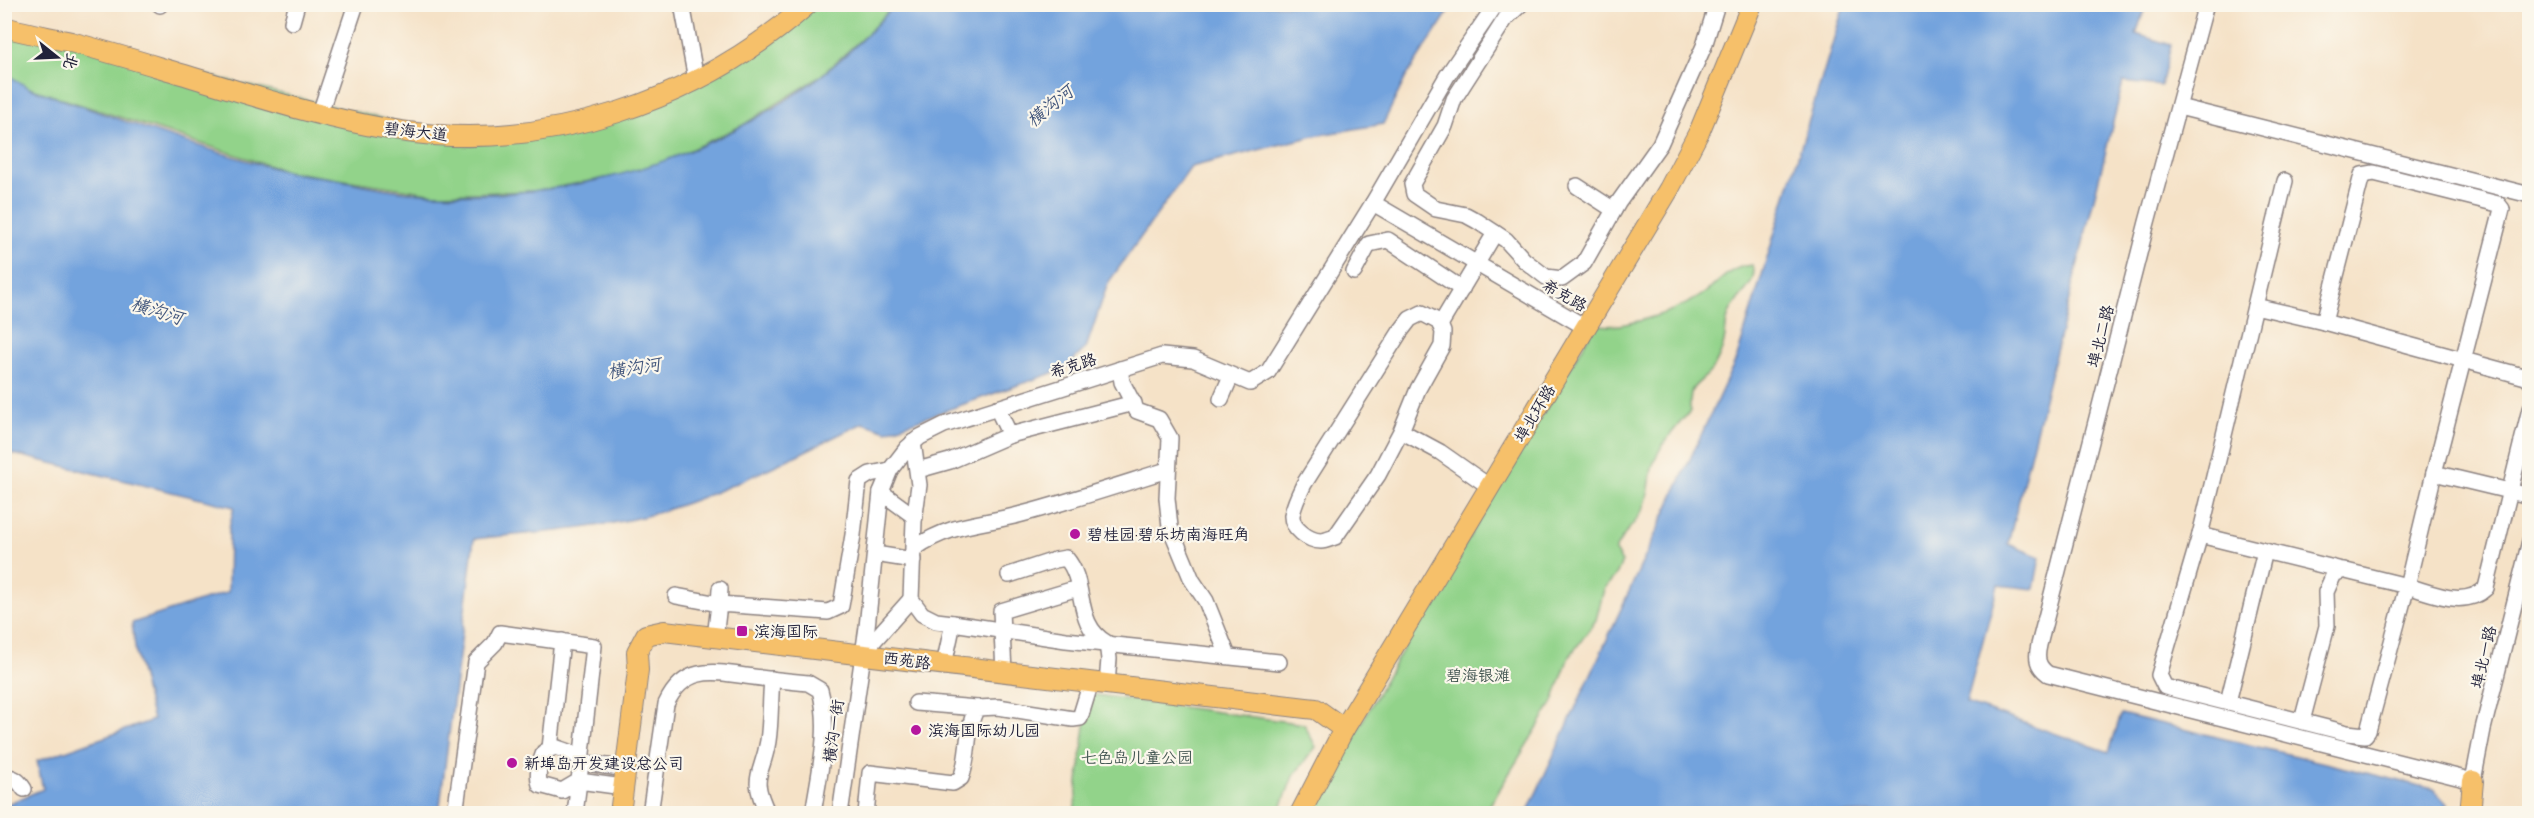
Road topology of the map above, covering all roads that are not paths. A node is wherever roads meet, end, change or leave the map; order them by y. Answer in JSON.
{"nodes":[{"id":1,"x":297,"y":4,"type":"edge"},
{"id":2,"x":356,"y":4,"type":"edge"},
{"id":3,"x":682,"y":4,"type":"edge"},
{"id":4,"x":798,"y":4,"type":"edge"},
{"id":5,"x":808,"y":4,"type":"edge"},
{"id":6,"x":1496,"y":4,"type":"edge"},
{"id":7,"x":1521,"y":4,"type":"edge"},
{"id":8,"x":1718,"y":4,"type":"edge"},
{"id":9,"x":1752,"y":4,"type":"edge"},
{"id":10,"x":2206,"y":4,"type":"edge"},
{"id":11,"x":4,"y":17,"type":"edge"},
{"id":12,"x":292,"y":22,"type":"dead end"},
{"id":13,"x":4,"y":27,"type":"edge"},
{"id":14,"x":696,"y":74,"type":"junction"},
{"id":15,"x":2178,"y":107,"type":"junction"},
{"id":16,"x":321,"y":110,"type":"junction"},
{"id":17,"x":2285,"y":181,"type":"dead end"},
{"id":18,"x":1577,"y":186,"type":"dead end"},
{"id":19,"x":2529,"y":195,"type":"edge"},
{"id":20,"x":1373,"y":202,"type":"junction"},
{"id":21,"x":1614,"y":210,"type":"junction"},
{"id":22,"x":1495,"y":233,"type":"junction"},
{"id":23,"x":1476,"y":264,"type":"junction"},
{"id":24,"x":1354,"y":272,"type":"dead end"},
{"id":25,"x":1470,"y":284,"type":"junction"},
{"id":26,"x":2255,"y":306,"type":"junction"},
{"id":27,"x":2324,"y":322,"type":"junction"},
{"id":28,"x":1440,"y":325,"type":"junction"},
{"id":29,"x":1585,"y":327,"type":"junction"},
{"id":30,"x":2463,"y":360,"type":"junction"},
{"id":31,"x":1120,"y":369,"type":"junction"},
{"id":32,"x":1231,"y":376,"type":"junction"},
{"id":33,"x":2529,"y":381,"type":"edge"},
{"id":34,"x":1221,"y":399,"type":"dead end"},
{"id":35,"x":1134,"y":403,"type":"junction"},
{"id":36,"x":997,"y":408,"type":"junction"},
{"id":37,"x":2529,"y":409,"type":"edge"},
{"id":38,"x":1401,"y":431,"type":"junction"},
{"id":39,"x":1010,"y":435,"type":"junction"},
{"id":40,"x":913,"y":442,"type":"junction"},
{"id":41,"x":890,"y":470,"type":"junction"},
{"id":42,"x":918,"y":470,"type":"junction"},
{"id":43,"x":1167,"y":470,"type":"junction"},
{"id":44,"x":2434,"y":473,"type":"junction"},
{"id":45,"x":1490,"y":487,"type":"junction"},
{"id":46,"x":2509,"y":491,"type":"junction"},
{"id":47,"x":881,"y":492,"type":"junction"},
{"id":48,"x":2529,"y":496,"type":"edge"},
{"id":49,"x":915,"y":517,"type":"junction"},
{"id":50,"x":2200,"y":535,"type":"junction"},
{"id":51,"x":2529,"y":541,"type":"edge"},
{"id":52,"x":2265,"y":551,"type":"junction"},
{"id":53,"x":875,"y":554,"type":"junction"},
{"id":54,"x":914,"y":554,"type":"junction"},
{"id":55,"x":2344,"y":570,"type":"junction"},
{"id":56,"x":1009,"y":575,"type":"dead end"},
{"id":57,"x":2407,"y":586,"type":"junction"},
{"id":58,"x":1078,"y":588,"type":"junction"},
{"id":59,"x":676,"y":597,"type":"dead end"},
{"id":60,"x":719,"y":597,"type":"junction"},
{"id":61,"x":911,"y":598,"type":"junction"},
{"id":62,"x":953,"y":623,"type":"junction"},
{"id":63,"x":1000,"y":630,"type":"junction"},
{"id":64,"x":715,"y":638,"type":"junction"},
{"id":65,"x":562,"y":641,"type":"junction"},
{"id":66,"x":1107,"y":644,"type":"junction"},
{"id":67,"x":862,"y":654,"type":"junction"},
{"id":68,"x":1228,"y":656,"type":"junction"},
{"id":69,"x":1279,"y":662,"type":"dead end"},
{"id":70,"x":944,"y":665,"type":"junction"},
{"id":71,"x":1004,"y":672,"type":"junction"},
{"id":72,"x":772,"y":679,"type":"junction"},
{"id":73,"x":1099,"y":683,"type":"junction"},
{"id":74,"x":2228,"y":702,"type":"junction"},
{"id":75,"x":916,"y":703,"type":"dead end"},
{"id":76,"x":977,"y":708,"type":"junction"},
{"id":77,"x":2302,"y":721,"type":"junction"},
{"id":78,"x":1344,"y":729,"type":"junction"},
{"id":79,"x":550,"y":748,"type":"junction"},
{"id":80,"x":581,"y":762,"type":"junction"},
{"id":81,"x":4,"y":777,"type":"edge"},
{"id":82,"x":625,"y":778,"type":"junction"},
{"id":83,"x":579,"y":781,"type":"junction"},
{"id":84,"x":2473,"y":781,"type":"junction"},
{"id":85,"x":24,"y":789,"type":"dead end"},
{"id":86,"x":455,"y":813,"type":"edge"},
{"id":87,"x":575,"y":813,"type":"edge"},
{"id":88,"x":620,"y":813,"type":"edge"},
{"id":89,"x":650,"y":813,"type":"edge"},
{"id":90,"x":768,"y":813,"type":"edge"},
{"id":91,"x":813,"y":813,"type":"edge"},
{"id":92,"x":840,"y":813,"type":"edge"},
{"id":93,"x":866,"y":813,"type":"edge"},
{"id":94,"x":1300,"y":813,"type":"edge"},
{"id":95,"x":2470,"y":813,"type":"edge"}],
"edges":[{"from":1,"to":12,"type":"street"},
{"from":2,"to":16,"type":"street"},
{"from":3,"to":14,"type":"street"},
{"from":4,"to":14,"type":"main road","name":"碧海大道"},
{"from":5,"to":16,"type":"main road","name":"碧海大道"},
{"from":6,"to":20,"type":"street","name":"希克路"},
{"from":7,"to":22,"type":"street"},
{"from":8,"to":21,"type":"street"},
{"from":9,"to":29,"type":"main road","name":"埠北环路"},
{"from":10,"to":15,"type":"street","name":"埠北二路"},
{"from":11,"to":16,"type":"main road","name":"碧海大道"},
{"from":13,"to":16,"type":"main road","name":"碧海大道"},
{"from":14,"to":16,"type":"main road","name":"碧海大道"},
{"from":15,"to":19,"type":"street"},
{"from":15,"to":84,"type":"street","name":"埠北二路"},
{"from":17,"to":26,"type":"street"},
{"from":18,"to":21,"type":"street"},
{"from":20,"to":23,"type":"street","name":"希克路"},
{"from":20,"to":32,"type":"street","name":"希克路"},
{"from":21,"to":22,"type":"street"},
{"from":22,"to":23,"type":"street"},
{"from":23,"to":25,"type":"street"},
{"from":23,"to":29,"type":"street","name":"希克路"},
{"from":24,"to":25,"type":"street"},
{"from":25,"to":28,"type":"street"},
{"from":26,"to":27,"type":"street"},
{"from":26,"to":50,"type":"street"},
{"from":27,"to":30,"type":"street"},
{"from":27,"to":30,"type":"street"},
{"from":28,"to":38,"type":"street"},
{"from":28,"to":38,"type":"street"},
{"from":29,"to":45,"type":"main road","name":"埠北环路"},
{"from":30,"to":33,"type":"street"},
{"from":30,"to":44,"type":"street"},
{"from":31,"to":32,"type":"street","name":"希克路"},
{"from":31,"to":35,"type":"street"},
{"from":31,"to":36,"type":"street","name":"希克路"},
{"from":32,"to":34,"type":"street"},
{"from":35,"to":39,"type":"street"},
{"from":35,"to":43,"type":"street"},
{"from":36,"to":39,"type":"street"},
{"from":36,"to":40,"type":"street","name":"希克路"},
{"from":37,"to":46,"type":"street"},
{"from":38,"to":45,"type":"street"},
{"from":39,"to":42,"type":"street"},
{"from":40,"to":41,"type":"street","name":"希克路"},
{"from":40,"to":42,"type":"street"},
{"from":41,"to":47,"type":"street","name":"希克路"},
{"from":41,"to":60,"type":"street"},
{"from":42,"to":49,"type":"street"},
{"from":43,"to":54,"type":"street"},
{"from":43,"to":68,"type":"street"},
{"from":44,"to":46,"type":"street"},
{"from":44,"to":57,"type":"street"},
{"from":45,"to":78,"type":"main road","name":"埠北环路"},
{"from":46,"to":48,"type":"street"},
{"from":46,"to":57,"type":"street"},
{"from":47,"to":49,"type":"street"},
{"from":47,"to":53,"type":"street","name":"希克路"},
{"from":49,"to":54,"type":"street"},
{"from":50,"to":52,"type":"street"},
{"from":50,"to":74,"type":"street"},
{"from":51,"to":84,"type":"street","name":"埠北一路"},
{"from":52,"to":55,"type":"street"},
{"from":52,"to":74,"type":"street"},
{"from":53,"to":54,"type":"street"},
{"from":53,"to":67,"type":"street","name":"希克路"},
{"from":54,"to":61,"type":"street"},
{"from":55,"to":57,"type":"street"},
{"from":55,"to":77,"type":"street"},
{"from":56,"to":58,"type":"street"},
{"from":57,"to":77,"type":"street"},
{"from":58,"to":63,"type":"street"},
{"from":58,"to":66,"type":"street"},
{"from":59,"to":60,"type":"street"},
{"from":60,"to":64,"type":"street"},
{"from":61,"to":62,"type":"street"},
{"from":61,"to":67,"type":"street"},
{"from":62,"to":63,"type":"street"},
{"from":62,"to":70,"type":"street"},
{"from":63,"to":66,"type":"street"},
{"from":63,"to":71,"type":"street"},
{"from":64,"to":67,"type":"main road","name":"西苑路"},
{"from":64,"to":82,"type":"main road","name":"西苑路"},
{"from":65,"to":79,"type":"street"},
{"from":65,"to":80,"type":"street"},
{"from":65,"to":86,"type":"street"},
{"from":66,"to":68,"type":"street"},
{"from":66,"to":73,"type":"street"},
{"from":67,"to":70,"type":"main road","name":"西苑路"},
{"from":67,"to":92,"type":"street","name":"横沟一街"},
{"from":68,"to":69,"type":"street"},
{"from":70,"to":71,"type":"main road","name":"西苑路"},
{"from":71,"to":73,"type":"main road","name":"西苑路"},
{"from":72,"to":89,"type":"street"},
{"from":72,"to":90,"type":"street"},
{"from":72,"to":91,"type":"street"},
{"from":73,"to":76,"type":"street"},
{"from":73,"to":78,"type":"main road","name":"西苑路"},
{"from":74,"to":77,"type":"street"},
{"from":75,"to":76,"type":"street"},
{"from":76,"to":93,"type":"street"},
{"from":78,"to":94,"type":"main road","name":"埠北环路"},
{"from":79,"to":80,"type":"street"},
{"from":79,"to":83,"type":"street"},
{"from":80,"to":82,"type":"street"},
{"from":80,"to":83,"type":"street"},
{"from":81,"to":85,"type":"street"},
{"from":82,"to":83,"type":"street"},
{"from":82,"to":88,"type":"main road","name":"西苑路"},
{"from":83,"to":87,"type":"street"},
{"from":84,"to":95,"type":"main road"}]}
